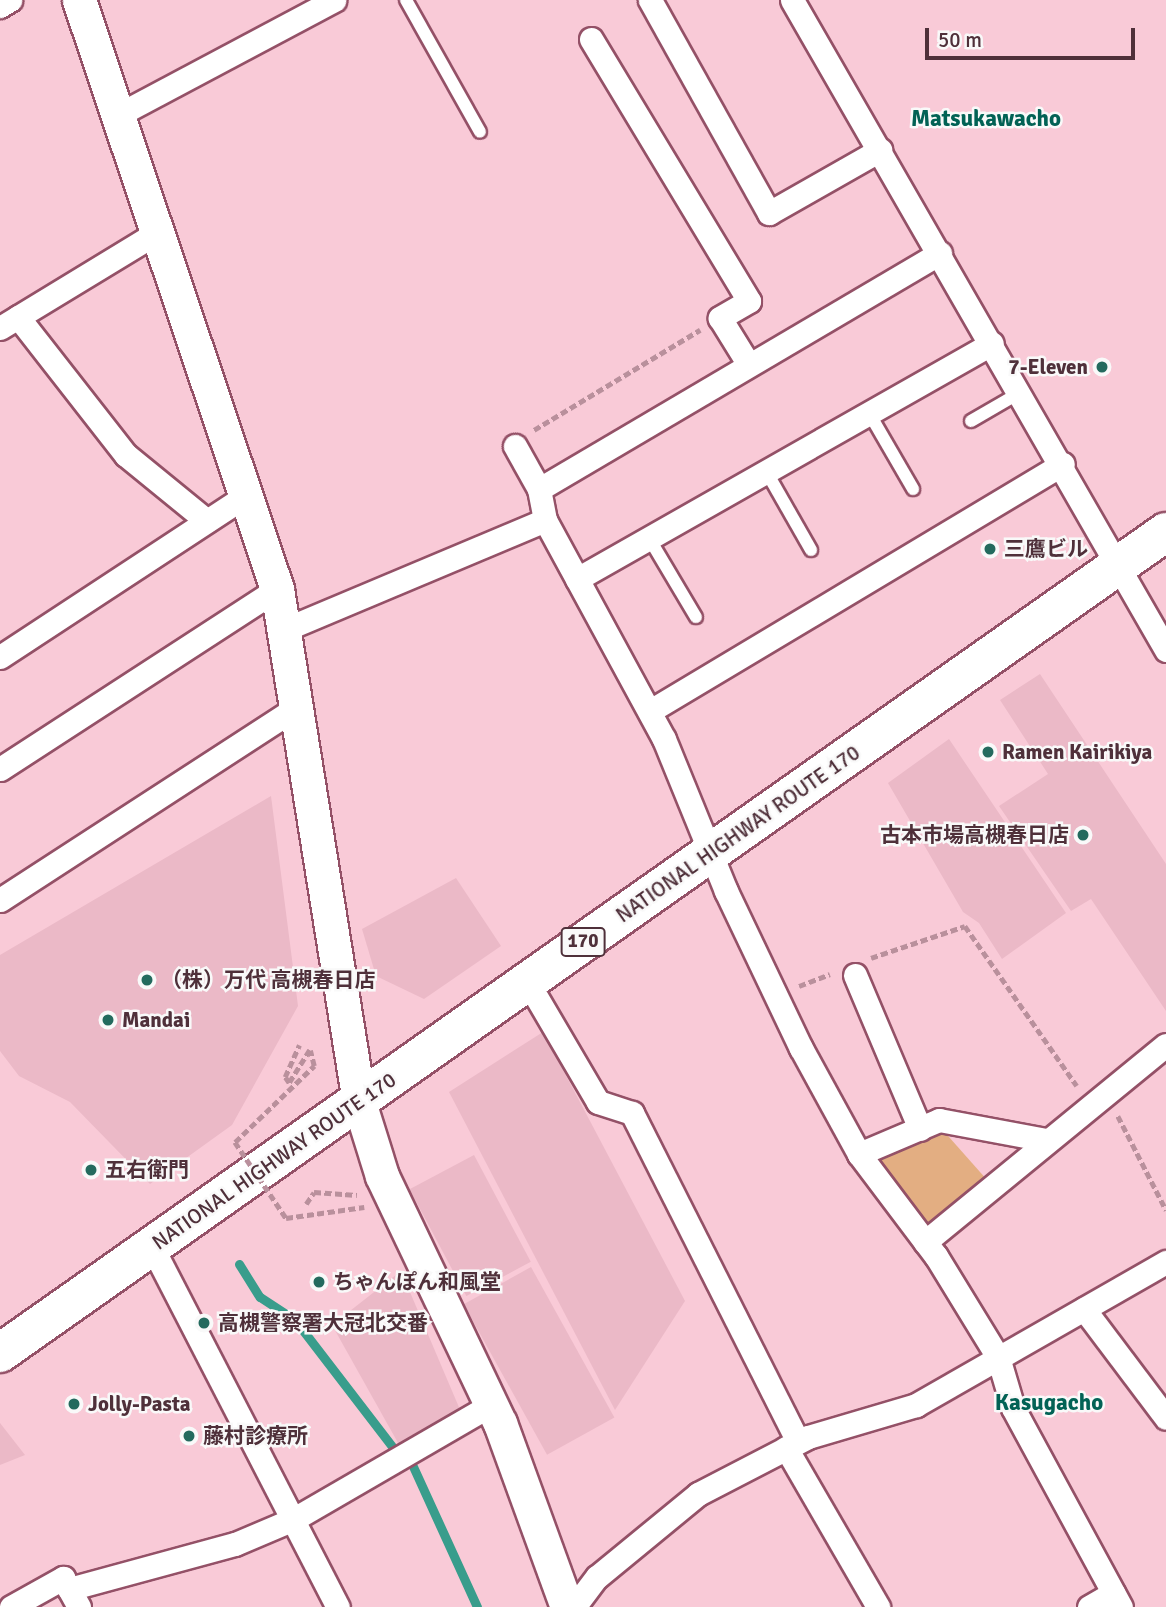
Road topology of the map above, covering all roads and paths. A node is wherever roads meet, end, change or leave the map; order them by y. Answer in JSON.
{"nodes":[{"id":1,"x":10,"y":0,"type":"edge"},
{"id":2,"x":79,"y":0,"type":"edge"},
{"id":3,"x":334,"y":0,"type":"edge"},
{"id":4,"x":405,"y":0,"type":"edge"},
{"id":5,"x":650,"y":0,"type":"edge"},
{"id":6,"x":792,"y":0,"type":"edge"},
{"id":7,"x":0,"y":6,"type":"edge"},
{"id":8,"x":591,"y":39,"type":"dead end"},
{"id":9,"x":118,"y":115,"type":"junction"},
{"id":10,"x":480,"y":132,"type":"dead end"},
{"id":11,"x":880,"y":150,"type":"junction"},
{"id":12,"x":158,"y":232,"type":"junction"},
{"id":13,"x":940,"y":253,"type":"junction"},
{"id":14,"x":720,"y":318,"type":"junction"},
{"id":15,"x":9,"y":323,"type":"edge"},
{"id":16,"x":992,"y":343,"type":"junction"},
{"id":17,"x":749,"y":365,"type":"junction"},
{"id":18,"x":1021,"y":392,"type":"junction"},
{"id":19,"x":869,"y":413,"type":"junction"},
{"id":20,"x":971,"y":421,"type":"dead end"},
{"id":21,"x":515,"y":446,"type":"joint"},
{"id":22,"x":1063,"y":464,"type":"junction"},
{"id":23,"x":766,"y":471,"type":"junction"},
{"id":24,"x":539,"y":489,"type":"junction"},
{"id":25,"x":913,"y":489,"type":"dead end"},
{"id":26,"x":247,"y":495,"type":"junction"},
{"id":27,"x":545,"y":520,"type":"junction"},
{"id":28,"x":207,"y":521,"type":"junction"},
{"id":29,"x":1166,"y":532,"type":"edge"},
{"id":30,"x":649,"y":538,"type":"junction"},
{"id":31,"x":811,"y":550,"type":"dead end"},
{"id":32,"x":1119,"y":566,"type":"junction"},
{"id":33,"x":577,"y":579,"type":"junction"},
{"id":34,"x":277,"y":589,"type":"junction"},
{"id":35,"x":696,"y":617,"type":"dead end"},
{"id":36,"x":286,"y":629,"type":"junction"},
{"id":37,"x":1166,"y":650,"type":"edge"},
{"id":38,"x":0,"y":657,"type":"edge"},
{"id":39,"x":299,"y":706,"type":"junction"},
{"id":40,"x":650,"y":711,"type":"junction"},
{"id":41,"x":0,"y":769,"type":"edge"},
{"id":42,"x":711,"y":853,"type":"junction"},
{"id":43,"x":0,"y":900,"type":"edge"},
{"id":44,"x":852,"y":969,"type":"junction"},
{"id":45,"x":527,"y":981,"type":"junction"},
{"id":46,"x":776,"y":995,"type":"junction"},
{"id":47,"x":299,"y":1045,"type":"dead end"},
{"id":48,"x":1166,"y":1045,"type":"edge"},
{"id":49,"x":1098,"y":1099,"type":"junction"},
{"id":50,"x":359,"y":1102,"type":"junction"},
{"id":51,"x":919,"y":1129,"type":"junction"},
{"id":52,"x":1046,"y":1140,"type":"junction"},
{"id":53,"x":859,"y":1154,"type":"junction"},
{"id":54,"x":306,"y":1204,"type":"dead end"},
{"id":55,"x":1166,"y":1210,"type":"edge"},
{"id":56,"x":925,"y":1242,"type":"junction"},
{"id":57,"x":152,"y":1247,"type":"junction"},
{"id":58,"x":1166,"y":1262,"type":"edge"},
{"id":59,"x":1084,"y":1309,"type":"junction"},
{"id":60,"x":0,"y":1353,"type":"edge"},
{"id":61,"x":999,"y":1357,"type":"junction"},
{"id":62,"x":491,"y":1405,"type":"junction"},
{"id":63,"x":1166,"y":1418,"type":"edge"},
{"id":64,"x":792,"y":1445,"type":"junction"},
{"id":65,"x":294,"y":1519,"type":"junction"},
{"id":66,"x":74,"y":1598,"type":"edge"},
{"id":67,"x":1117,"y":1600,"type":"edge"},
{"id":68,"x":10,"y":1607,"type":"edge"},
{"id":69,"x":338,"y":1607,"type":"edge"},
{"id":70,"x":567,"y":1607,"type":"edge"},
{"id":71,"x":574,"y":1607,"type":"edge"},
{"id":72,"x":878,"y":1607,"type":"edge"},
{"id":73,"x":1089,"y":1607,"type":"edge"}],
"edges":[{"from":1,"to":7,"type":"street"},
{"from":2,"to":9,"type":"street"},
{"from":3,"to":9,"type":"street"},
{"from":4,"to":10,"type":"lane"},
{"from":5,"to":11,"type":"street"},
{"from":6,"to":11,"type":"street"},
{"from":8,"to":14,"type":"street"},
{"from":9,"to":12,"type":"street"},
{"from":11,"to":13,"type":"street"},
{"from":12,"to":15,"type":"street"},
{"from":12,"to":26,"type":"street"},
{"from":13,"to":16,"type":"street"},
{"from":13,"to":17,"type":"street"},
{"from":14,"to":17,"type":"street"},
{"from":14,"to":21,"type":"path"},
{"from":15,"to":28,"type":"street"},
{"from":16,"to":18,"type":"street"},
{"from":16,"to":19,"type":"street"},
{"from":17,"to":24,"type":"street"},
{"from":18,"to":20,"type":"lane"},
{"from":18,"to":22,"type":"street"},
{"from":19,"to":23,"type":"street"},
{"from":19,"to":25,"type":"lane"},
{"from":21,"to":24,"type":"street"},
{"from":22,"to":32,"type":"street"},
{"from":22,"to":40,"type":"street"},
{"from":23,"to":30,"type":"street"},
{"from":23,"to":31,"type":"lane"},
{"from":24,"to":27,"type":"street"},
{"from":26,"to":28,"type":"street"},
{"from":26,"to":34,"type":"street"},
{"from":27,"to":33,"type":"street"},
{"from":27,"to":36,"type":"street"},
{"from":28,"to":38,"type":"street"},
{"from":29,"to":32,"type":"highway","name":"NATIONAL HIGHWAY ROUTE 170","number":"170"},
{"from":30,"to":33,"type":"street"},
{"from":30,"to":35,"type":"lane"},
{"from":32,"to":37,"type":"street"},
{"from":32,"to":42,"type":"highway","name":"NATIONAL HIGHWAY ROUTE 170","number":"170"},
{"from":33,"to":40,"type":"street"},
{"from":34,"to":36,"type":"street"},
{"from":34,"to":41,"type":"street"},
{"from":36,"to":39,"type":"street"},
{"from":39,"to":43,"type":"street"},
{"from":39,"to":50,"type":"street"},
{"from":40,"to":42,"type":"street"},
{"from":42,"to":45,"type":"highway","name":"NATIONAL HIGHWAY ROUTE 170","number":"170"},
{"from":42,"to":46,"type":"street"},
{"from":44,"to":46,"type":"path"},
{"from":44,"to":49,"type":"path"},
{"from":44,"to":51,"type":"street"},
{"from":45,"to":50,"type":"highway","name":"NATIONAL HIGHWAY ROUTE 170","number":"170"},
{"from":45,"to":64,"type":"street"},
{"from":46,"to":53,"type":"street"},
{"from":47,"to":54,"type":"path","bridge":true},
{"from":48,"to":49,"type":"street"},
{"from":49,"to":52,"type":"street"},
{"from":49,"to":55,"type":"path"},
{"from":50,"to":57,"type":"highway","name":"NATIONAL HIGHWAY ROUTE 170","number":"170"},
{"from":50,"to":62,"type":"street"},
{"from":51,"to":52,"type":"street"},
{"from":51,"to":53,"type":"street"},
{"from":52,"to":56,"type":"street"},
{"from":53,"to":56,"type":"street"},
{"from":56,"to":61,"type":"street"},
{"from":57,"to":60,"type":"highway","name":"NATIONAL HIGHWAY ROUTE 170","number":"170"},
{"from":57,"to":65,"type":"street"},
{"from":58,"to":59,"type":"street"},
{"from":59,"to":61,"type":"street"},
{"from":59,"to":63,"type":"street"},
{"from":61,"to":64,"type":"street"},
{"from":61,"to":67,"type":"street"},
{"from":62,"to":65,"type":"street"},
{"from":62,"to":70,"type":"street"},
{"from":64,"to":71,"type":"street"},
{"from":64,"to":72,"type":"street"},
{"from":65,"to":66,"type":"street"},
{"from":65,"to":69,"type":"street"},
{"from":66,"to":68,"type":"street"},
{"from":67,"to":73,"type":"street"}]}
